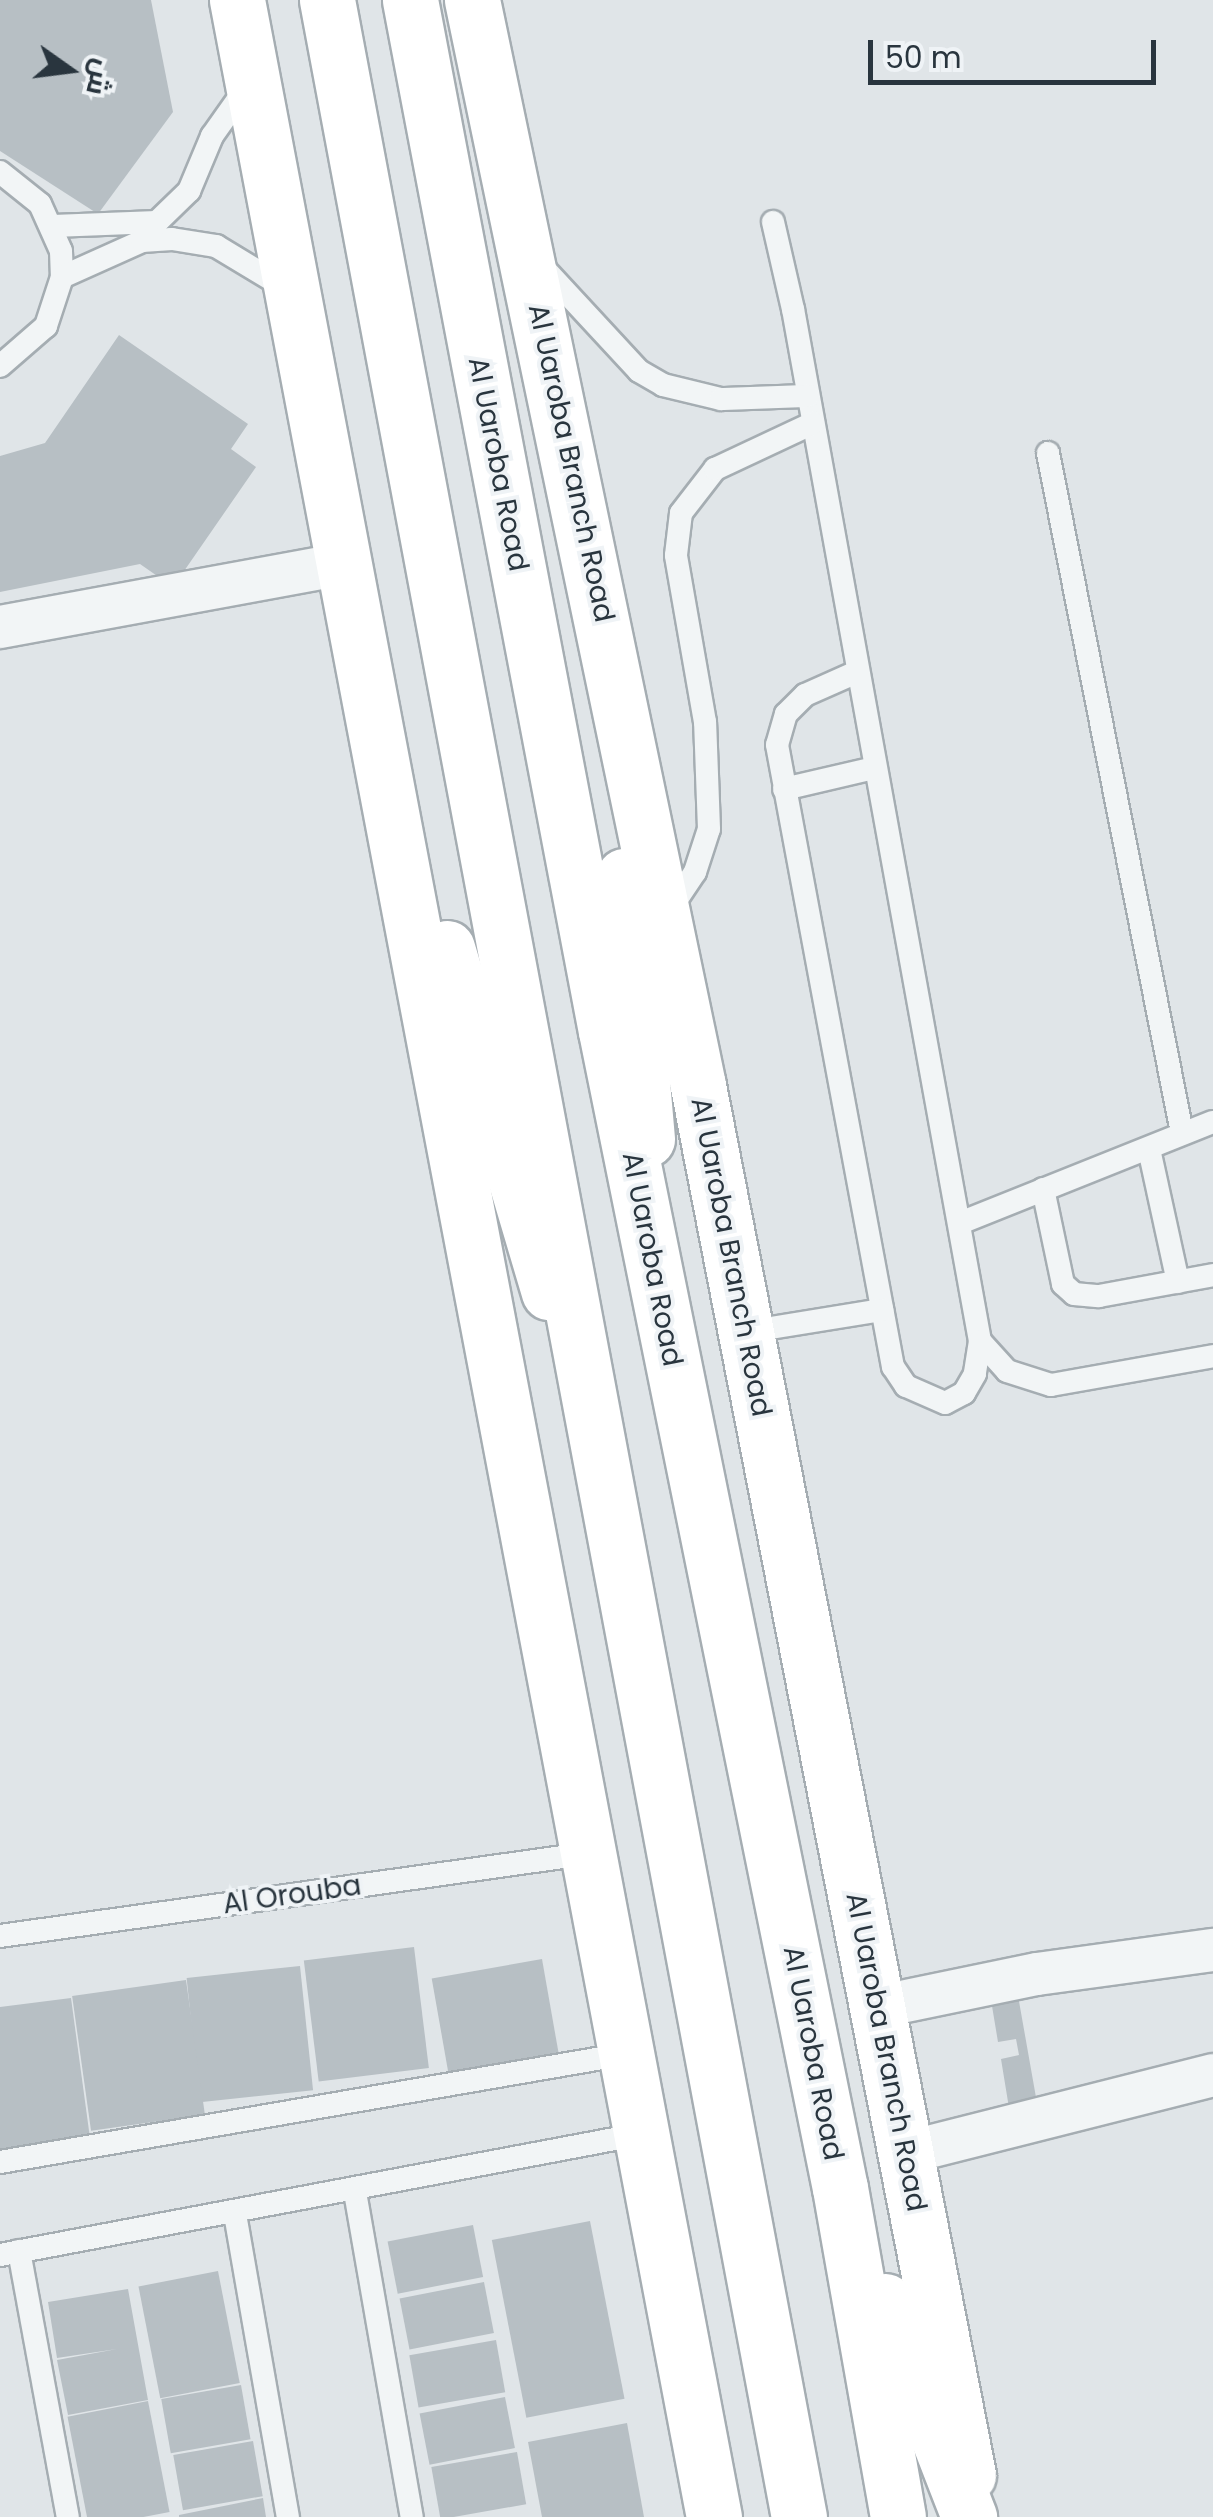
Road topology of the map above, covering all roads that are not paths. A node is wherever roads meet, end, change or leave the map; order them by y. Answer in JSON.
{"nodes":[{"id":1,"x":237,"y":0,"type":"edge"},
{"id":2,"x":326,"y":0,"type":"edge"},
{"id":3,"x":410,"y":0,"type":"edge"},
{"id":4,"x":472,"y":0,"type":"edge"},
{"id":5,"x":251,"y":82,"type":"junction"},
{"id":6,"x":0,"y":172,"type":"edge"},
{"id":7,"x":773,"y":222,"type":"dead end"},
{"id":8,"x":54,"y":226,"type":"junction"},
{"id":9,"x":525,"y":248,"type":"junction"},
{"id":10,"x":62,"y":277,"type":"junction"},
{"id":11,"x":291,"y":291,"type":"junction"},
{"id":12,"x":0,"y":366,"type":"edge"},
{"id":13,"x":808,"y":396,"type":"junction"},
{"id":14,"x":814,"y":423,"type":"junction"},
{"id":15,"x":1048,"y":453,"type":"dead end"},
{"id":16,"x":343,"y":564,"type":"junction"},
{"id":17,"x":601,"y":607,"type":"junction"},
{"id":18,"x":0,"y":627,"type":"edge"},
{"id":19,"x":363,"y":667,"type":"junction"},
{"id":20,"x":858,"y":672,"type":"junction"},
{"id":21,"x":874,"y":768,"type":"junction"},
{"id":22,"x":784,"y":790,"type":"junction"},
{"id":23,"x":664,"y":918,"type":"junction"},
{"id":24,"x":1213,"y":1122,"type":"edge"},
{"id":25,"x":1182,"y":1133,"type":"junction"},
{"id":26,"x":1149,"y":1149,"type":"junction"},
{"id":27,"x":1044,"y":1189,"type":"junction"},
{"id":28,"x":960,"y":1223,"type":"junction"},
{"id":29,"x":1213,"y":1275,"type":"edge"},
{"id":30,"x":1178,"y":1282,"type":"junction"},
{"id":31,"x":662,"y":1306,"type":"junction"},
{"id":32,"x":882,"y":1310,"type":"junction"},
{"id":33,"x":746,"y":1332,"type":"junction"},
{"id":34,"x":980,"y":1341,"type":"junction"},
{"id":35,"x":1213,"y":1356,"type":"edge"},
{"id":36,"x":607,"y":1488,"type":"junction"},
{"id":37,"x":584,"y":1854,"type":"junction"},
{"id":38,"x":0,"y":1936,"type":"edge"},
{"id":39,"x":1213,"y":1950,"type":"edge"},
{"id":40,"x":877,"y":2008,"type":"junction"},
{"id":41,"x":625,"y":2054,"type":"junction"},
{"id":42,"x":1213,"y":2076,"type":"edge"},
{"id":43,"x":641,"y":2134,"type":"junction"},
{"id":44,"x":905,"y":2152,"type":"junction"},
{"id":45,"x":0,"y":2162,"type":"edge"},
{"id":46,"x":840,"y":2188,"type":"junction"},
{"id":47,"x":355,"y":2192,"type":"junction"},
{"id":48,"x":740,"y":2200,"type":"junction"},
{"id":49,"x":235,"y":2214,"type":"junction"},
{"id":50,"x":9,"y":2253,"type":"edge"},
{"id":51,"x":68,"y":2517,"type":"edge"},
{"id":52,"x":288,"y":2517,"type":"edge"},
{"id":53,"x":412,"y":2517,"type":"edge"},
{"id":54,"x":714,"y":2517,"type":"edge"},
{"id":55,"x":765,"y":2517,"type":"edge"},
{"id":56,"x":799,"y":2517,"type":"edge"},
{"id":57,"x":898,"y":2517,"type":"edge"},
{"id":58,"x":973,"y":2517,"type":"edge"}],
"edges":[{"from":1,"to":5,"type":"street"},
{"from":2,"to":36,"type":"street"},
{"from":3,"to":31,"type":"street","name":"Al Uaroba Road"},
{"from":4,"to":9,"type":"street","name":"Al Uaroba Branch Road"},
{"from":5,"to":8,"type":"lane"},
{"from":5,"to":11,"type":"street"},
{"from":6,"to":8,"type":"lane"},
{"from":7,"to":13,"type":"lane"},
{"from":8,"to":10,"type":"lane"},
{"from":9,"to":13,"type":"lane"},
{"from":9,"to":17,"type":"street","name":"Al Uaroba Branch Road"},
{"from":10,"to":11,"type":"lane"},
{"from":10,"to":12,"type":"lane"},
{"from":11,"to":16,"type":"street"},
{"from":13,"to":14,"type":"lane"},
{"from":14,"to":20,"type":"lane"},
{"from":14,"to":23,"type":"lane"},
{"from":15,"to":25,"type":"lane"},
{"from":16,"to":18,"type":"street"},
{"from":16,"to":19,"type":"street"},
{"from":17,"to":23,"type":"street","name":"Al Uaroba Branch Road"},
{"from":17,"to":31,"type":"street"},
{"from":19,"to":36,"type":"street"},
{"from":19,"to":37,"type":"street"},
{"from":20,"to":21,"type":"lane"},
{"from":20,"to":22,"type":"lane"},
{"from":21,"to":22,"type":"lane"},
{"from":21,"to":28,"type":"lane"},
{"from":22,"to":32,"type":"lane"},
{"from":23,"to":33,"type":"street","name":"Al Uaroba Branch Road"},
{"from":24,"to":25,"type":"lane"},
{"from":25,"to":26,"type":"lane"},
{"from":26,"to":27,"type":"lane"},
{"from":26,"to":30,"type":"lane"},
{"from":27,"to":28,"type":"lane"},
{"from":27,"to":30,"type":"lane"},
{"from":28,"to":34,"type":"lane"},
{"from":29,"to":30,"type":"lane"},
{"from":31,"to":46,"type":"street","name":"Al Uaroba Road"},
{"from":32,"to":33,"type":"lane"},
{"from":32,"to":34,"type":"lane"},
{"from":33,"to":40,"type":"street","name":"Al Uaroba Branch Road"},
{"from":34,"to":35,"type":"lane"},
{"from":36,"to":48,"type":"street"},
{"from":37,"to":38,"type":"lane","name":"Al Orouba"},
{"from":37,"to":41,"type":"street"},
{"from":39,"to":40,"type":"street"},
{"from":40,"to":44,"type":"street","name":"Al Uaroba Branch Road"},
{"from":41,"to":43,"type":"street"},
{"from":41,"to":45,"type":"lane"},
{"from":42,"to":44,"type":"street"},
{"from":43,"to":47,"type":"lane"},
{"from":43,"to":54,"type":"street"},
{"from":44,"to":58,"type":"street","name":"Al Uaroba Branch Road"},
{"from":46,"to":57,"type":"street","name":"Al Uaroba Road"},
{"from":46,"to":58,"type":"street","name":"Al Uaroba Branch Road"},
{"from":47,"to":49,"type":"lane"},
{"from":47,"to":53,"type":"lane"},
{"from":48,"to":55,"type":"street"},
{"from":48,"to":56,"type":"street"},
{"from":49,"to":50,"type":"lane"},
{"from":49,"to":52,"type":"lane"},
{"from":50,"to":51,"type":"lane"}]}
